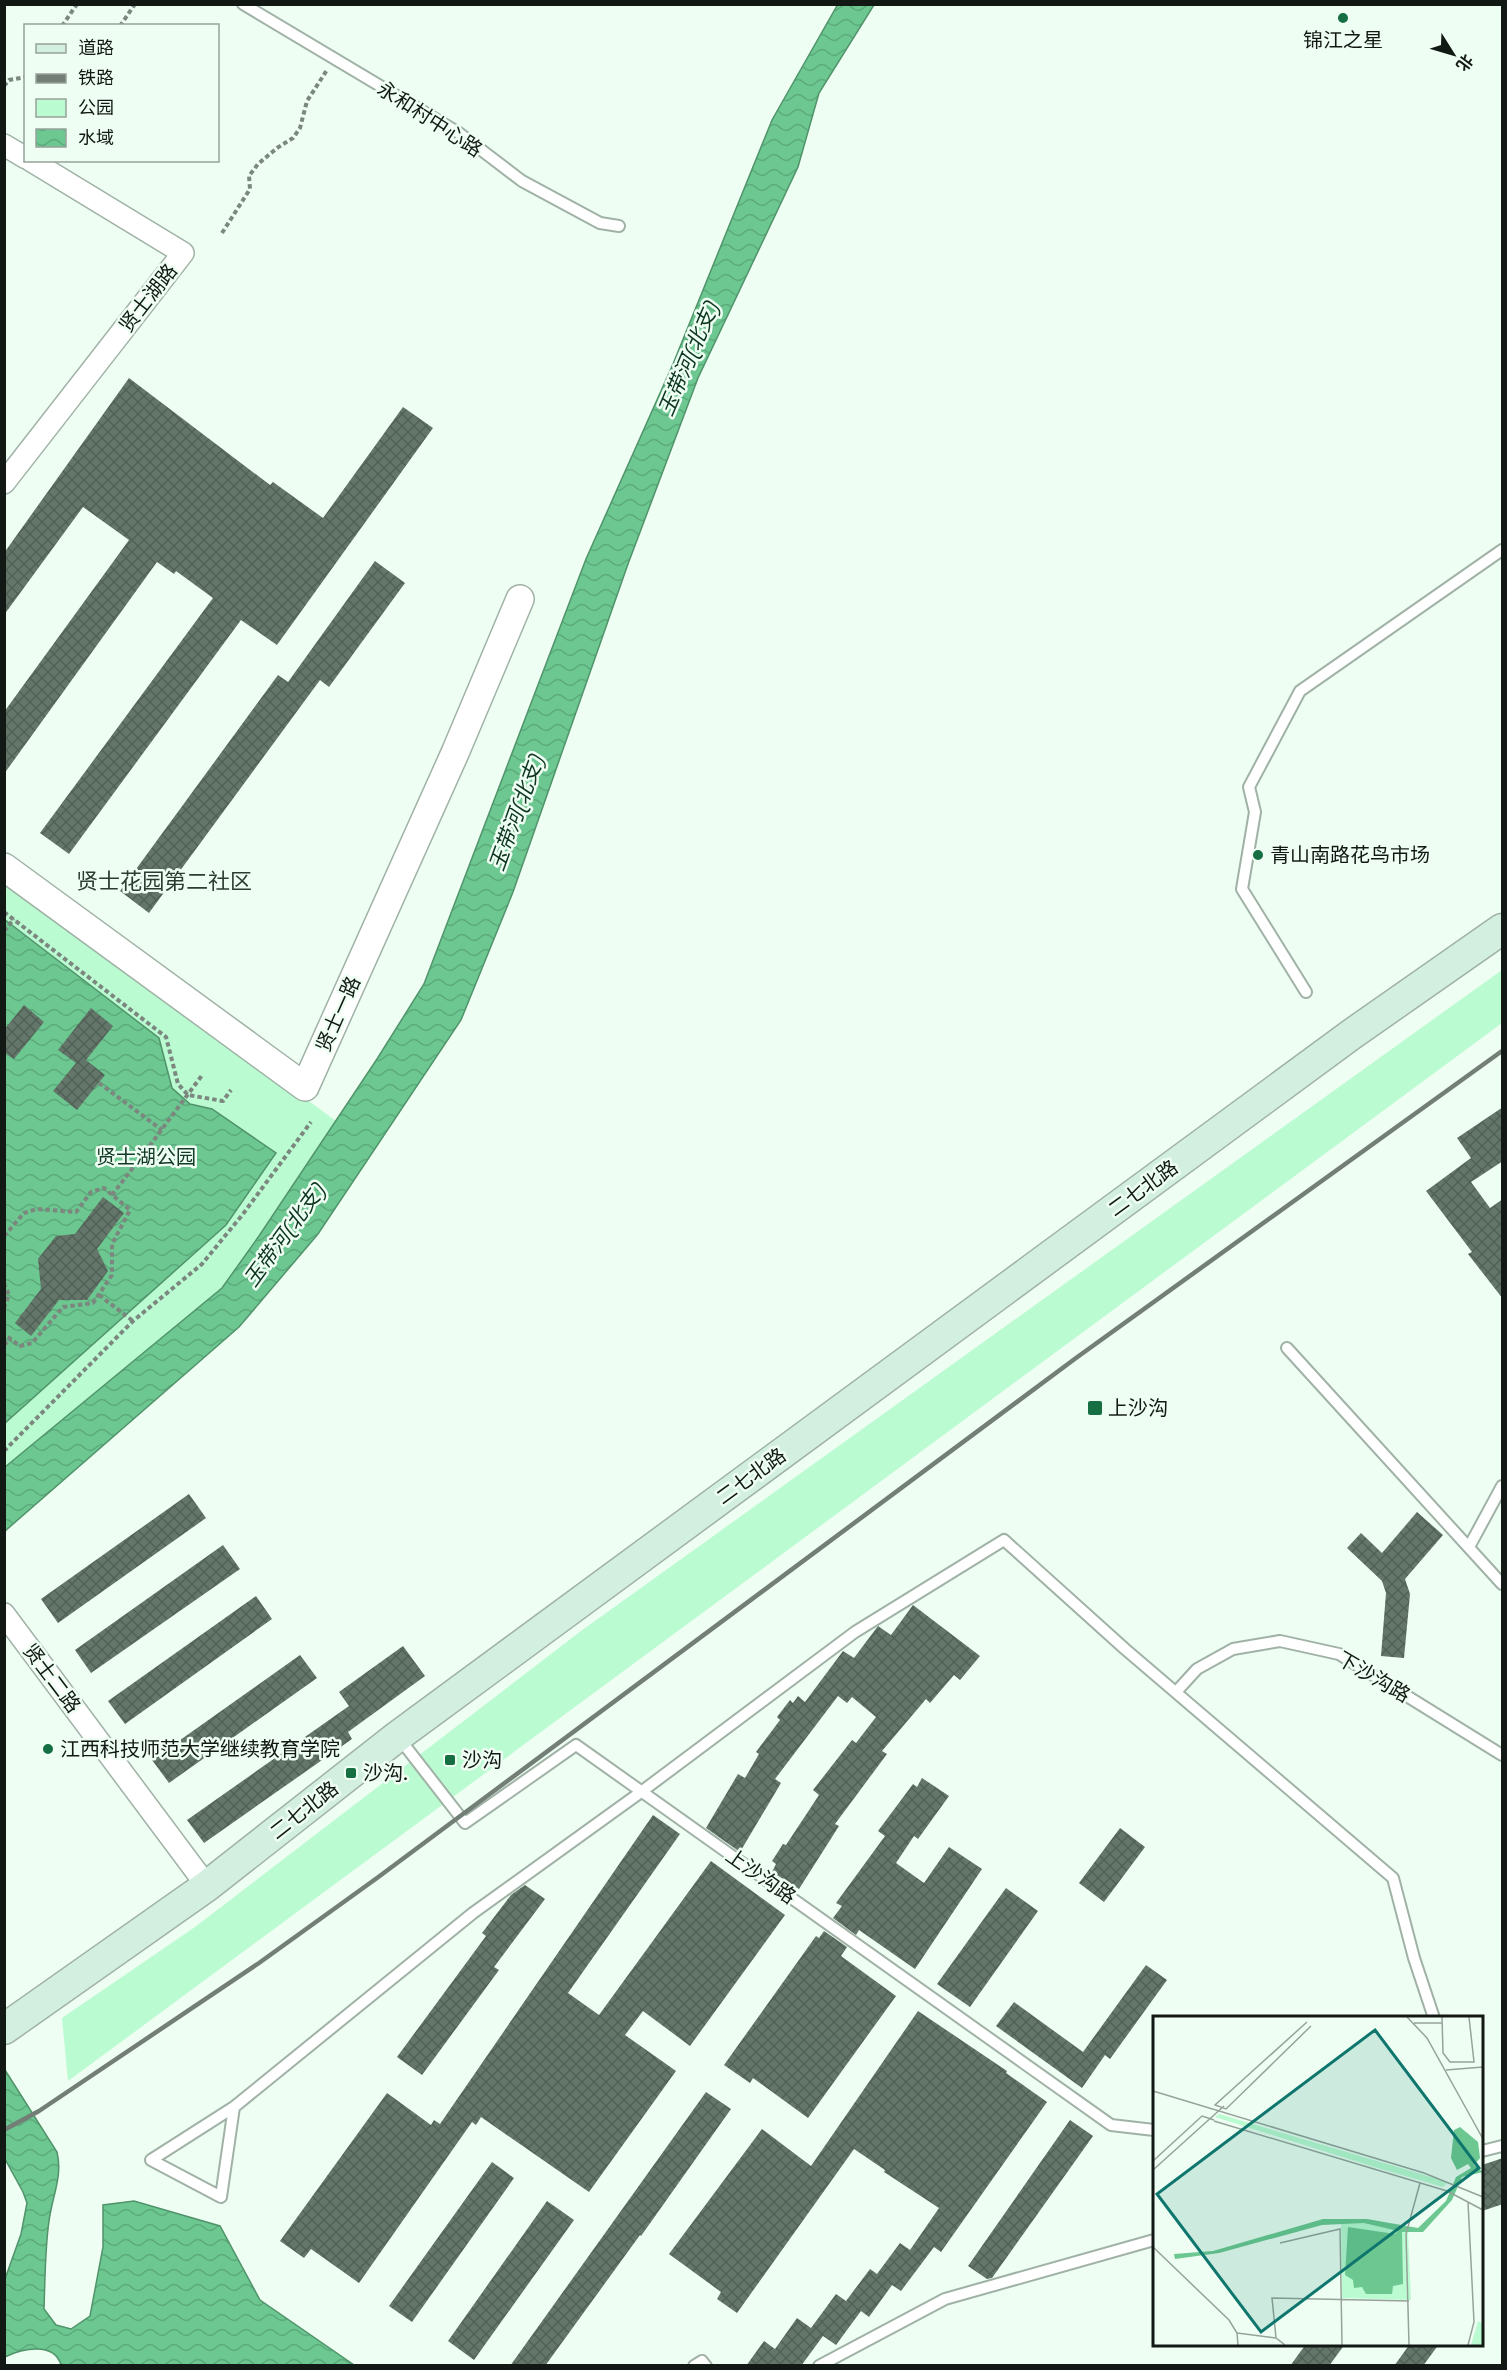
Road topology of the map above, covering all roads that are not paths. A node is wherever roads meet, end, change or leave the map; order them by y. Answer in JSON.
{"nodes":[{"id":1,"x":243,"y":4,"type":"edge"},
{"id":2,"x":4,"y":145,"type":"edge"},
{"id":3,"x":24,"y":157,"type":"edge"},
{"id":4,"x":33,"y":162,"type":"edge"},
{"id":5,"x":619,"y":226,"type":"dead end"},
{"id":6,"x":4,"y":483,"type":"edge"},
{"id":7,"x":1503,"y":550,"type":"edge"},
{"id":8,"x":520,"y":599,"type":"dead end"},
{"id":9,"x":4,"y":867,"type":"edge"},
{"id":10,"x":1503,"y":929,"type":"edge"},
{"id":11,"x":1306,"y":992,"type":"dead end"},
{"id":12,"x":1287,"y":1348,"type":"dead end"},
{"id":13,"x":1503,"y":1486,"type":"edge"},
{"id":14,"x":1469,"y":1547,"type":"junction"},
{"id":15,"x":1503,"y":1584,"type":"edge"},
{"id":16,"x":6,"y":1615,"type":"edge"},
{"id":17,"x":1176,"y":1692,"type":"junction"},
{"id":18,"x":398,"y":1736,"type":"junction"},
{"id":19,"x":1503,"y":1755,"type":"edge"},
{"id":20,"x":641,"y":1792,"type":"junction"},
{"id":21,"x":207,"y":1886,"type":"junction"},
{"id":22,"x":1433,"y":2016,"type":"edge"},
{"id":23,"x":5,"y":2029,"type":"edge"},
{"id":24,"x":234,"y":2106,"type":"junction"},
{"id":25,"x":1153,"y":2130,"type":"edge"},
{"id":26,"x":1503,"y":2146,"type":"edge"},
{"id":27,"x":1483,"y":2151,"type":"edge"},
{"id":28,"x":1153,"y":2241,"type":"edge"},
{"id":29,"x":694,"y":2366,"type":"edge"},
{"id":30,"x":706,"y":2366,"type":"edge"},
{"id":31,"x":819,"y":2366,"type":"edge"}],
"edges":[{"from":1,"to":5,"type":"lane","name":"永和村中心路"},
{"from":2,"to":3,"type":"street"},
{"from":4,"to":6,"type":"street","name":"贤士湖路"},
{"from":7,"to":11,"type":"lane"},
{"from":8,"to":9,"type":"street","name":"贤士一路"},
{"from":10,"to":18,"type":"main road","name":"二七北路"},
{"from":12,"to":14,"type":"lane"},
{"from":13,"to":14,"type":"lane"},
{"from":14,"to":15,"type":"lane"},
{"from":16,"to":21,"type":"street","name":"贤士二路"},
{"from":17,"to":19,"type":"lane","name":"下沙沟路"},
{"from":17,"to":20,"type":"lane"},
{"from":17,"to":22,"type":"lane"},
{"from":18,"to":20,"type":"lane","name":"上沙沟路"},
{"from":18,"to":21,"type":"main road","name":"二七北路"},
{"from":20,"to":24,"type":"lane"},
{"from":20,"to":25,"type":"lane","name":"上沙沟路"},
{"from":21,"to":23,"type":"main road","name":"二七北路"},
{"from":24,"to":24,"type":"lane"},
{"from":26,"to":27,"type":"lane"},
{"from":28,"to":31,"type":"lane"},
{"from":29,"to":30,"type":"lane"}]}
